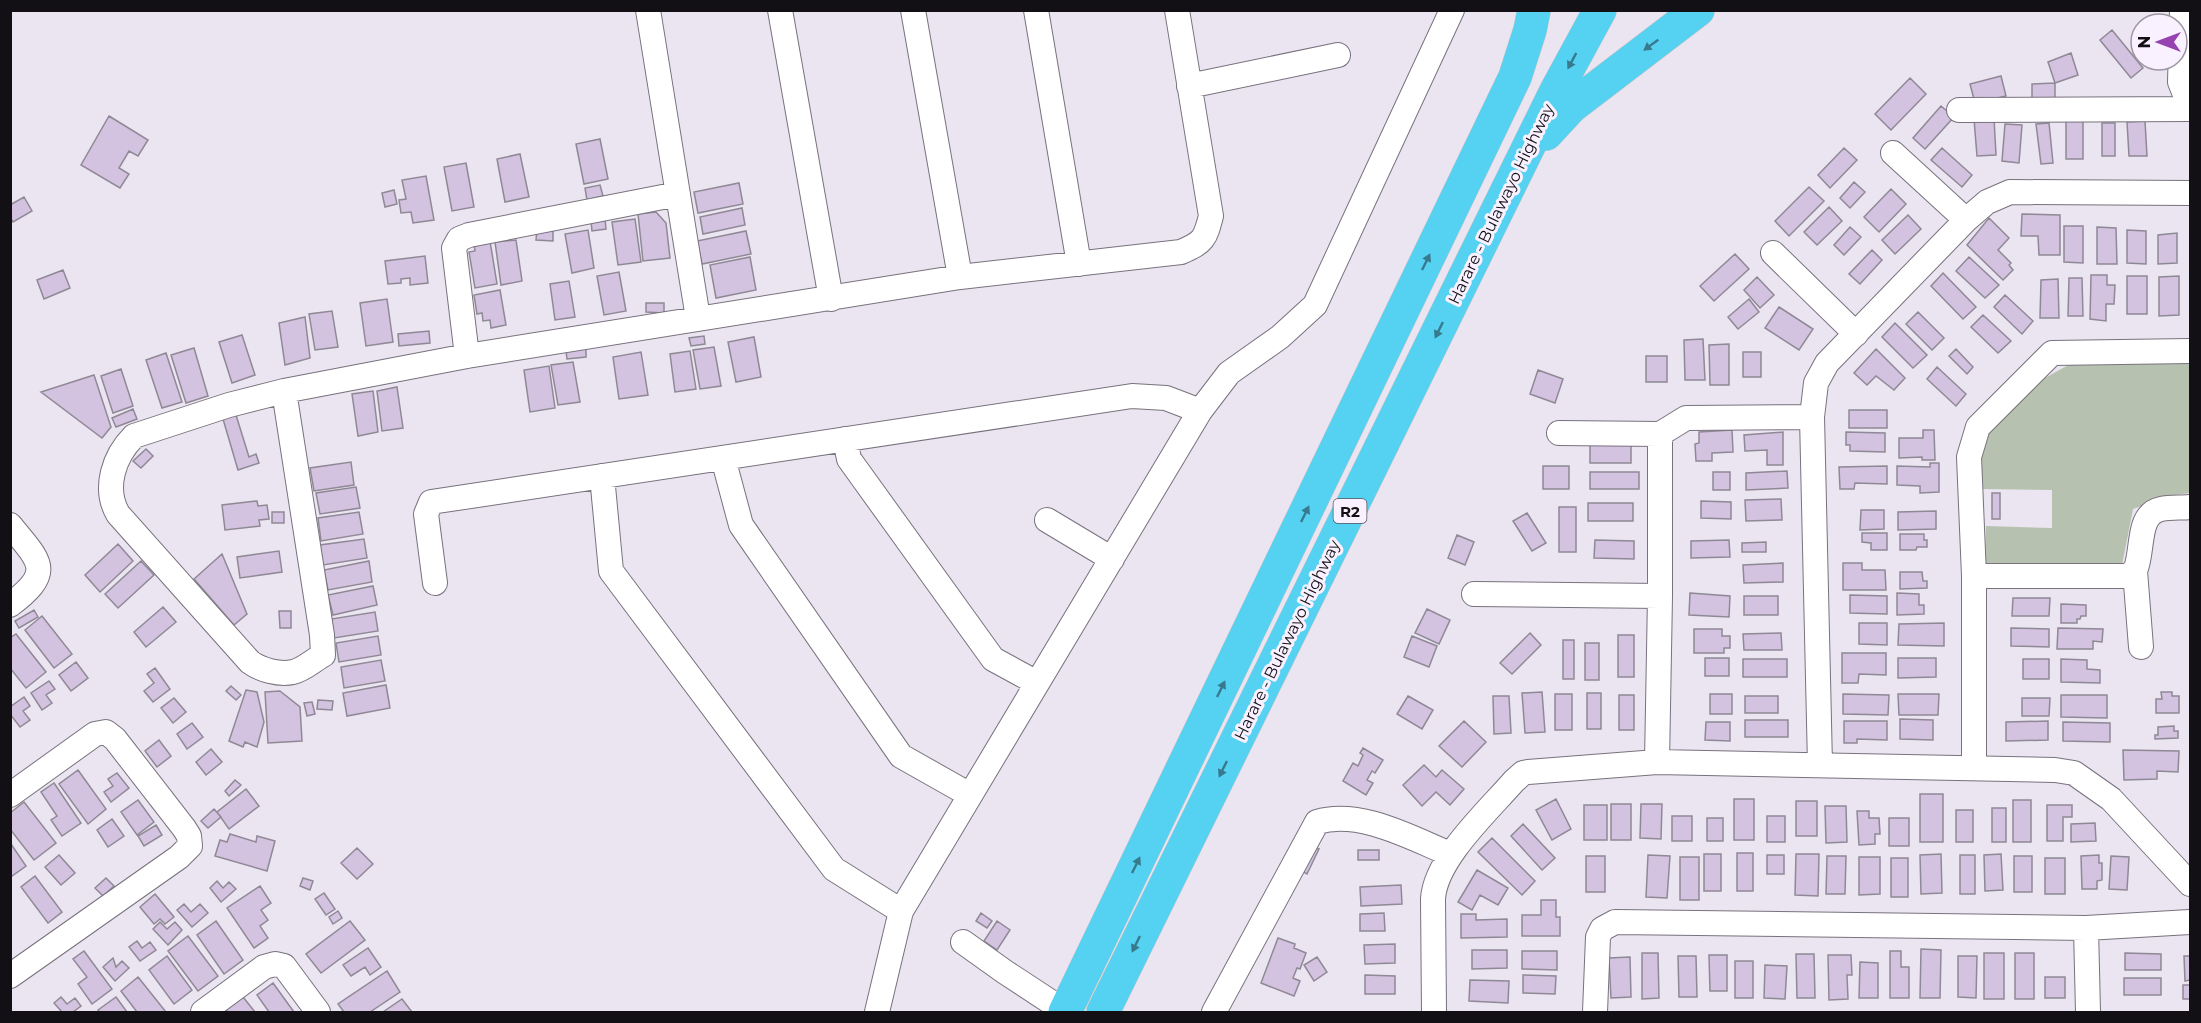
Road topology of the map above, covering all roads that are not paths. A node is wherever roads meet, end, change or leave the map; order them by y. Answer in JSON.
{"nodes":[{"id":1,"x":648,"y":10,"type":"edge"},
{"id":2,"x":780,"y":10,"type":"edge"},
{"id":3,"x":913,"y":10,"type":"edge"},
{"id":4,"x":1036,"y":10,"type":"edge"},
{"id":5,"x":1177,"y":10,"type":"edge"},
{"id":6,"x":1452,"y":10,"type":"edge"},
{"id":7,"x":1534,"y":10,"type":"edge"},
{"id":8,"x":1600,"y":10,"type":"edge"},
{"id":9,"x":1698,"y":10,"type":"edge"},
{"id":10,"x":2182,"y":10,"type":"edge"},
{"id":11,"x":1338,"y":55,"type":"dead end"},
{"id":12,"x":1189,"y":86,"type":"junction"},
{"id":13,"x":2190,"y":97,"type":"edge"},
{"id":14,"x":2190,"y":109,"type":"edge"},
{"id":15,"x":1959,"y":110,"type":"dead end"},
{"id":16,"x":1893,"y":153,"type":"dead end"},
{"id":17,"x":1523,"y":158,"type":"junction"},
{"id":18,"x":2190,"y":193,"type":"edge"},
{"id":19,"x":678,"y":194,"type":"junction"},
{"id":20,"x":1966,"y":220,"type":"junction"},
{"id":21,"x":1773,"y":253,"type":"dead end"},
{"id":22,"x":1079,"y":264,"type":"junction"},
{"id":23,"x":960,"y":277,"type":"junction"},
{"id":24,"x":831,"y":299,"type":"junction"},
{"id":25,"x":698,"y":318,"type":"junction"},
{"id":26,"x":1856,"y":334,"type":"junction"},
{"id":27,"x":2190,"y":351,"type":"edge"},
{"id":28,"x":467,"y":356,"type":"junction"},
{"id":29,"x":284,"y":391,"type":"junction"},
{"id":30,"x":1200,"y":411,"type":"junction"},
{"id":31,"x":1812,"y":417,"type":"junction"},
{"id":32,"x":1559,"y":433,"type":"dead end"},
{"id":33,"x":1660,"y":434,"type":"junction"},
{"id":34,"x":845,"y":440,"type":"junction"},
{"id":35,"x":723,"y":458,"type":"junction"},
{"id":36,"x":602,"y":476,"type":"junction"},
{"id":37,"x":2190,"y":507,"type":"edge"},
{"id":38,"x":1047,"y":520,"type":"dead end"},
{"id":39,"x":10,"y":525,"type":"edge"},
{"id":40,"x":1112,"y":559,"type":"junction"},
{"id":41,"x":2135,"y":571,"type":"junction"},
{"id":42,"x":1974,"y":576,"type":"junction"},
{"id":43,"x":435,"y":583,"type":"dead end"},
{"id":44,"x":1474,"y":594,"type":"dead end"},
{"id":45,"x":1660,"y":596,"type":"junction"},
{"id":46,"x":10,"y":605,"type":"edge"},
{"id":47,"x":2141,"y":647,"type":"dead end"},
{"id":48,"x":1037,"y":683,"type":"junction"},
{"id":49,"x":1657,"y":762,"type":"junction"},
{"id":50,"x":1820,"y":765,"type":"junction"},
{"id":51,"x":1974,"y":768,"type":"junction"},
{"id":52,"x":10,"y":795,"type":"edge"},
{"id":53,"x":970,"y":795,"type":"junction"},
{"id":54,"x":1450,"y":854,"type":"junction"},
{"id":55,"x":2190,"y":882,"type":"edge"},
{"id":56,"x":901,"y":911,"type":"junction"},
{"id":57,"x":2190,"y":922,"type":"edge"},
{"id":58,"x":2086,"y":928,"type":"junction"},
{"id":59,"x":963,"y":942,"type":"dead end"},
{"id":60,"x":10,"y":976,"type":"edge"},
{"id":61,"x":203,"y":1012,"type":"edge"},
{"id":62,"x":318,"y":1012,"type":"edge"},
{"id":63,"x":877,"y":1012,"type":"edge"},
{"id":64,"x":1066,"y":1012,"type":"edge"},
{"id":65,"x":1102,"y":1012,"type":"edge"},
{"id":66,"x":1214,"y":1012,"type":"edge"},
{"id":67,"x":1434,"y":1012,"type":"edge"},
{"id":68,"x":1595,"y":1012,"type":"edge"},
{"id":69,"x":2088,"y":1012,"type":"edge"}],
"edges":[{"from":1,"to":19,"type":"street"},
{"from":2,"to":24,"type":"street"},
{"from":3,"to":23,"type":"street"},
{"from":4,"to":22,"type":"street"},
{"from":5,"to":12,"type":"street"},
{"from":6,"to":30,"type":"street"},
{"from":64,"to":7,"type":"highway","number":"R2","one_way":true},
{"from":8,"to":17,"type":"highway","name":"Harare - Bulawayo Highway","number":"R2","one_way":true},
{"from":9,"to":17,"type":"highway","one_way":true},
{"from":10,"to":13,"type":"street"},
{"from":11,"to":12,"type":"street"},
{"from":12,"to":22,"type":"street"},
{"from":14,"to":15,"type":"street"},
{"from":16,"to":20,"type":"street"},
{"from":17,"to":65,"type":"highway","name":"Harare - Bulawayo Highway","number":"R2","one_way":true},
{"from":18,"to":20,"type":"street"},
{"from":19,"to":25,"type":"street"},
{"from":19,"to":28,"type":"street"},
{"from":20,"to":26,"type":"street"},
{"from":21,"to":26,"type":"street"},
{"from":22,"to":23,"type":"street"},
{"from":23,"to":24,"type":"street"},
{"from":24,"to":25,"type":"street"},
{"from":25,"to":28,"type":"street"},
{"from":26,"to":31,"type":"street"},
{"from":27,"to":42,"type":"street"},
{"from":28,"to":29,"type":"street"},
{"from":29,"to":29,"type":"street"},
{"from":30,"to":34,"type":"street"},
{"from":30,"to":40,"type":"street"},
{"from":31,"to":33,"type":"street"},
{"from":31,"to":50,"type":"street"},
{"from":32,"to":33,"type":"street"},
{"from":33,"to":45,"type":"street"},
{"from":34,"to":35,"type":"street"},
{"from":34,"to":48,"type":"street"},
{"from":35,"to":36,"type":"street"},
{"from":35,"to":53,"type":"street"},
{"from":36,"to":43,"type":"street"},
{"from":36,"to":56,"type":"street"},
{"from":37,"to":41,"type":"street"},
{"from":38,"to":40,"type":"street"},
{"from":39,"to":46,"type":"street"},
{"from":40,"to":48,"type":"street"},
{"from":41,"to":42,"type":"street"},
{"from":41,"to":47,"type":"street"},
{"from":42,"to":51,"type":"street"},
{"from":44,"to":45,"type":"street"},
{"from":45,"to":49,"type":"street"},
{"from":48,"to":53,"type":"street"},
{"from":49,"to":50,"type":"street"},
{"from":49,"to":54,"type":"street"},
{"from":50,"to":51,"type":"street"},
{"from":51,"to":55,"type":"street"},
{"from":52,"to":60,"type":"street"},
{"from":53,"to":56,"type":"street"},
{"from":54,"to":66,"type":"street"},
{"from":54,"to":67,"type":"street"},
{"from":56,"to":63,"type":"street"},
{"from":57,"to":58,"type":"street"},
{"from":58,"to":68,"type":"street"},
{"from":58,"to":69,"type":"street"},
{"from":59,"to":64,"type":"street"},
{"from":61,"to":62,"type":"street"}]}
